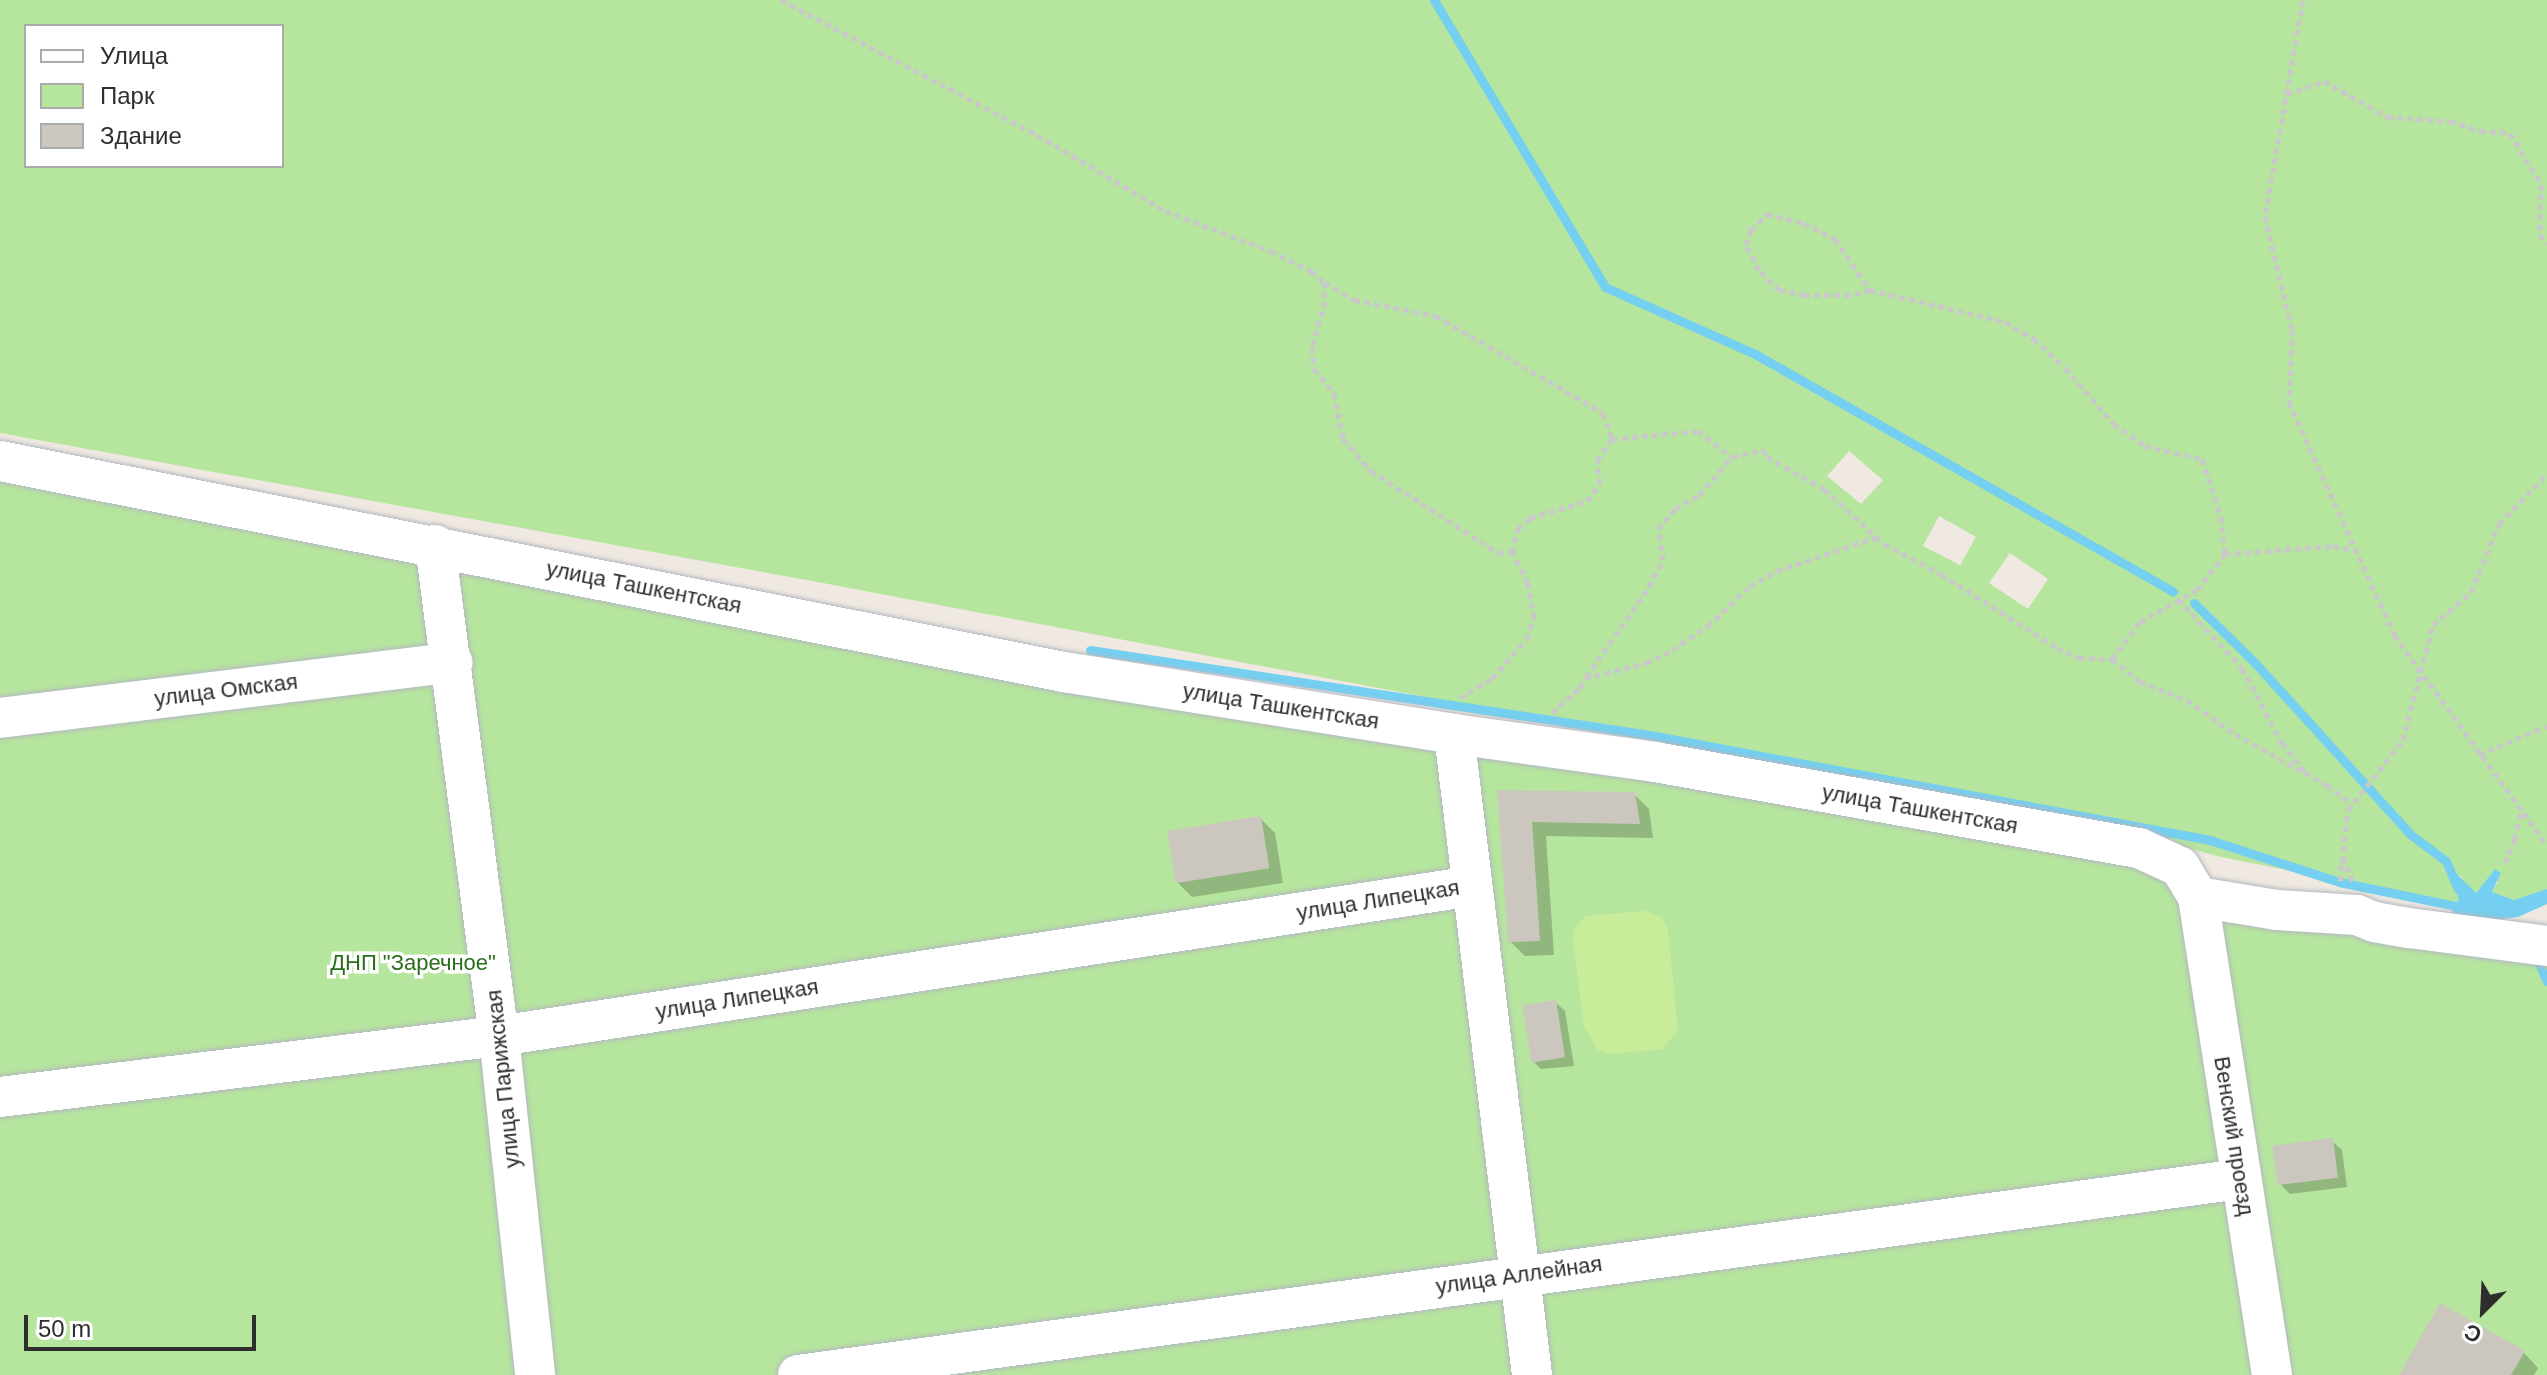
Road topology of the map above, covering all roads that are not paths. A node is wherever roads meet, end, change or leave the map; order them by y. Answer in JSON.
{"nodes":[{"id":1,"x":0,"y":461,"type":"edge"},
{"id":2,"x":435,"y":545,"type":"junction"},
{"id":3,"x":453,"y":662,"type":"junction"},
{"id":4,"x":1457,"y":716,"type":"junction"},
{"id":5,"x":0,"y":718,"type":"edge"},
{"id":6,"x":1472,"y":886,"type":"junction"},
{"id":7,"x":2198,"y":897,"type":"junction"},
{"id":8,"x":2547,"y":946,"type":"edge"},
{"id":9,"x":499,"y":1036,"type":"junction"},
{"id":10,"x":0,"y":1097,"type":"edge"},
{"id":11,"x":2240,"y":1179,"type":"junction"},
{"id":12,"x":1519,"y":1275,"type":"junction"},
{"id":13,"x":535,"y":1375,"type":"edge"},
{"id":14,"x":798,"y":1375,"type":"edge"},
{"id":15,"x":1532,"y":1375,"type":"edge"},
{"id":16,"x":2272,"y":1375,"type":"edge"}],
"edges":[{"from":1,"to":2,"type":"street","name":"улица Ташкентская"},
{"from":2,"to":3,"type":"street","name":"улица Парижская"},
{"from":2,"to":4,"type":"street","name":"улица Ташкентская"},
{"from":3,"to":5,"type":"street","name":"улица Омская"},
{"from":3,"to":9,"type":"street","name":"улица Парижская"},
{"from":4,"to":6,"type":"street"},
{"from":4,"to":7,"type":"street","name":"улица Ташкентская"},
{"from":6,"to":9,"type":"street","name":"улица Липецкая"},
{"from":6,"to":12,"type":"street"},
{"from":7,"to":8,"type":"street"},
{"from":7,"to":11,"type":"street","name":"Венский проезд"},
{"from":9,"to":10,"type":"street","name":"улица Липецкая"},
{"from":9,"to":13,"type":"street","name":"улица Парижская"},
{"from":11,"to":12,"type":"street","name":"улица Аллейная"},
{"from":11,"to":16,"type":"street","name":"Венский проезд"},
{"from":12,"to":14,"type":"street","name":"улица Аллейная"},
{"from":12,"to":15,"type":"street"}]}
